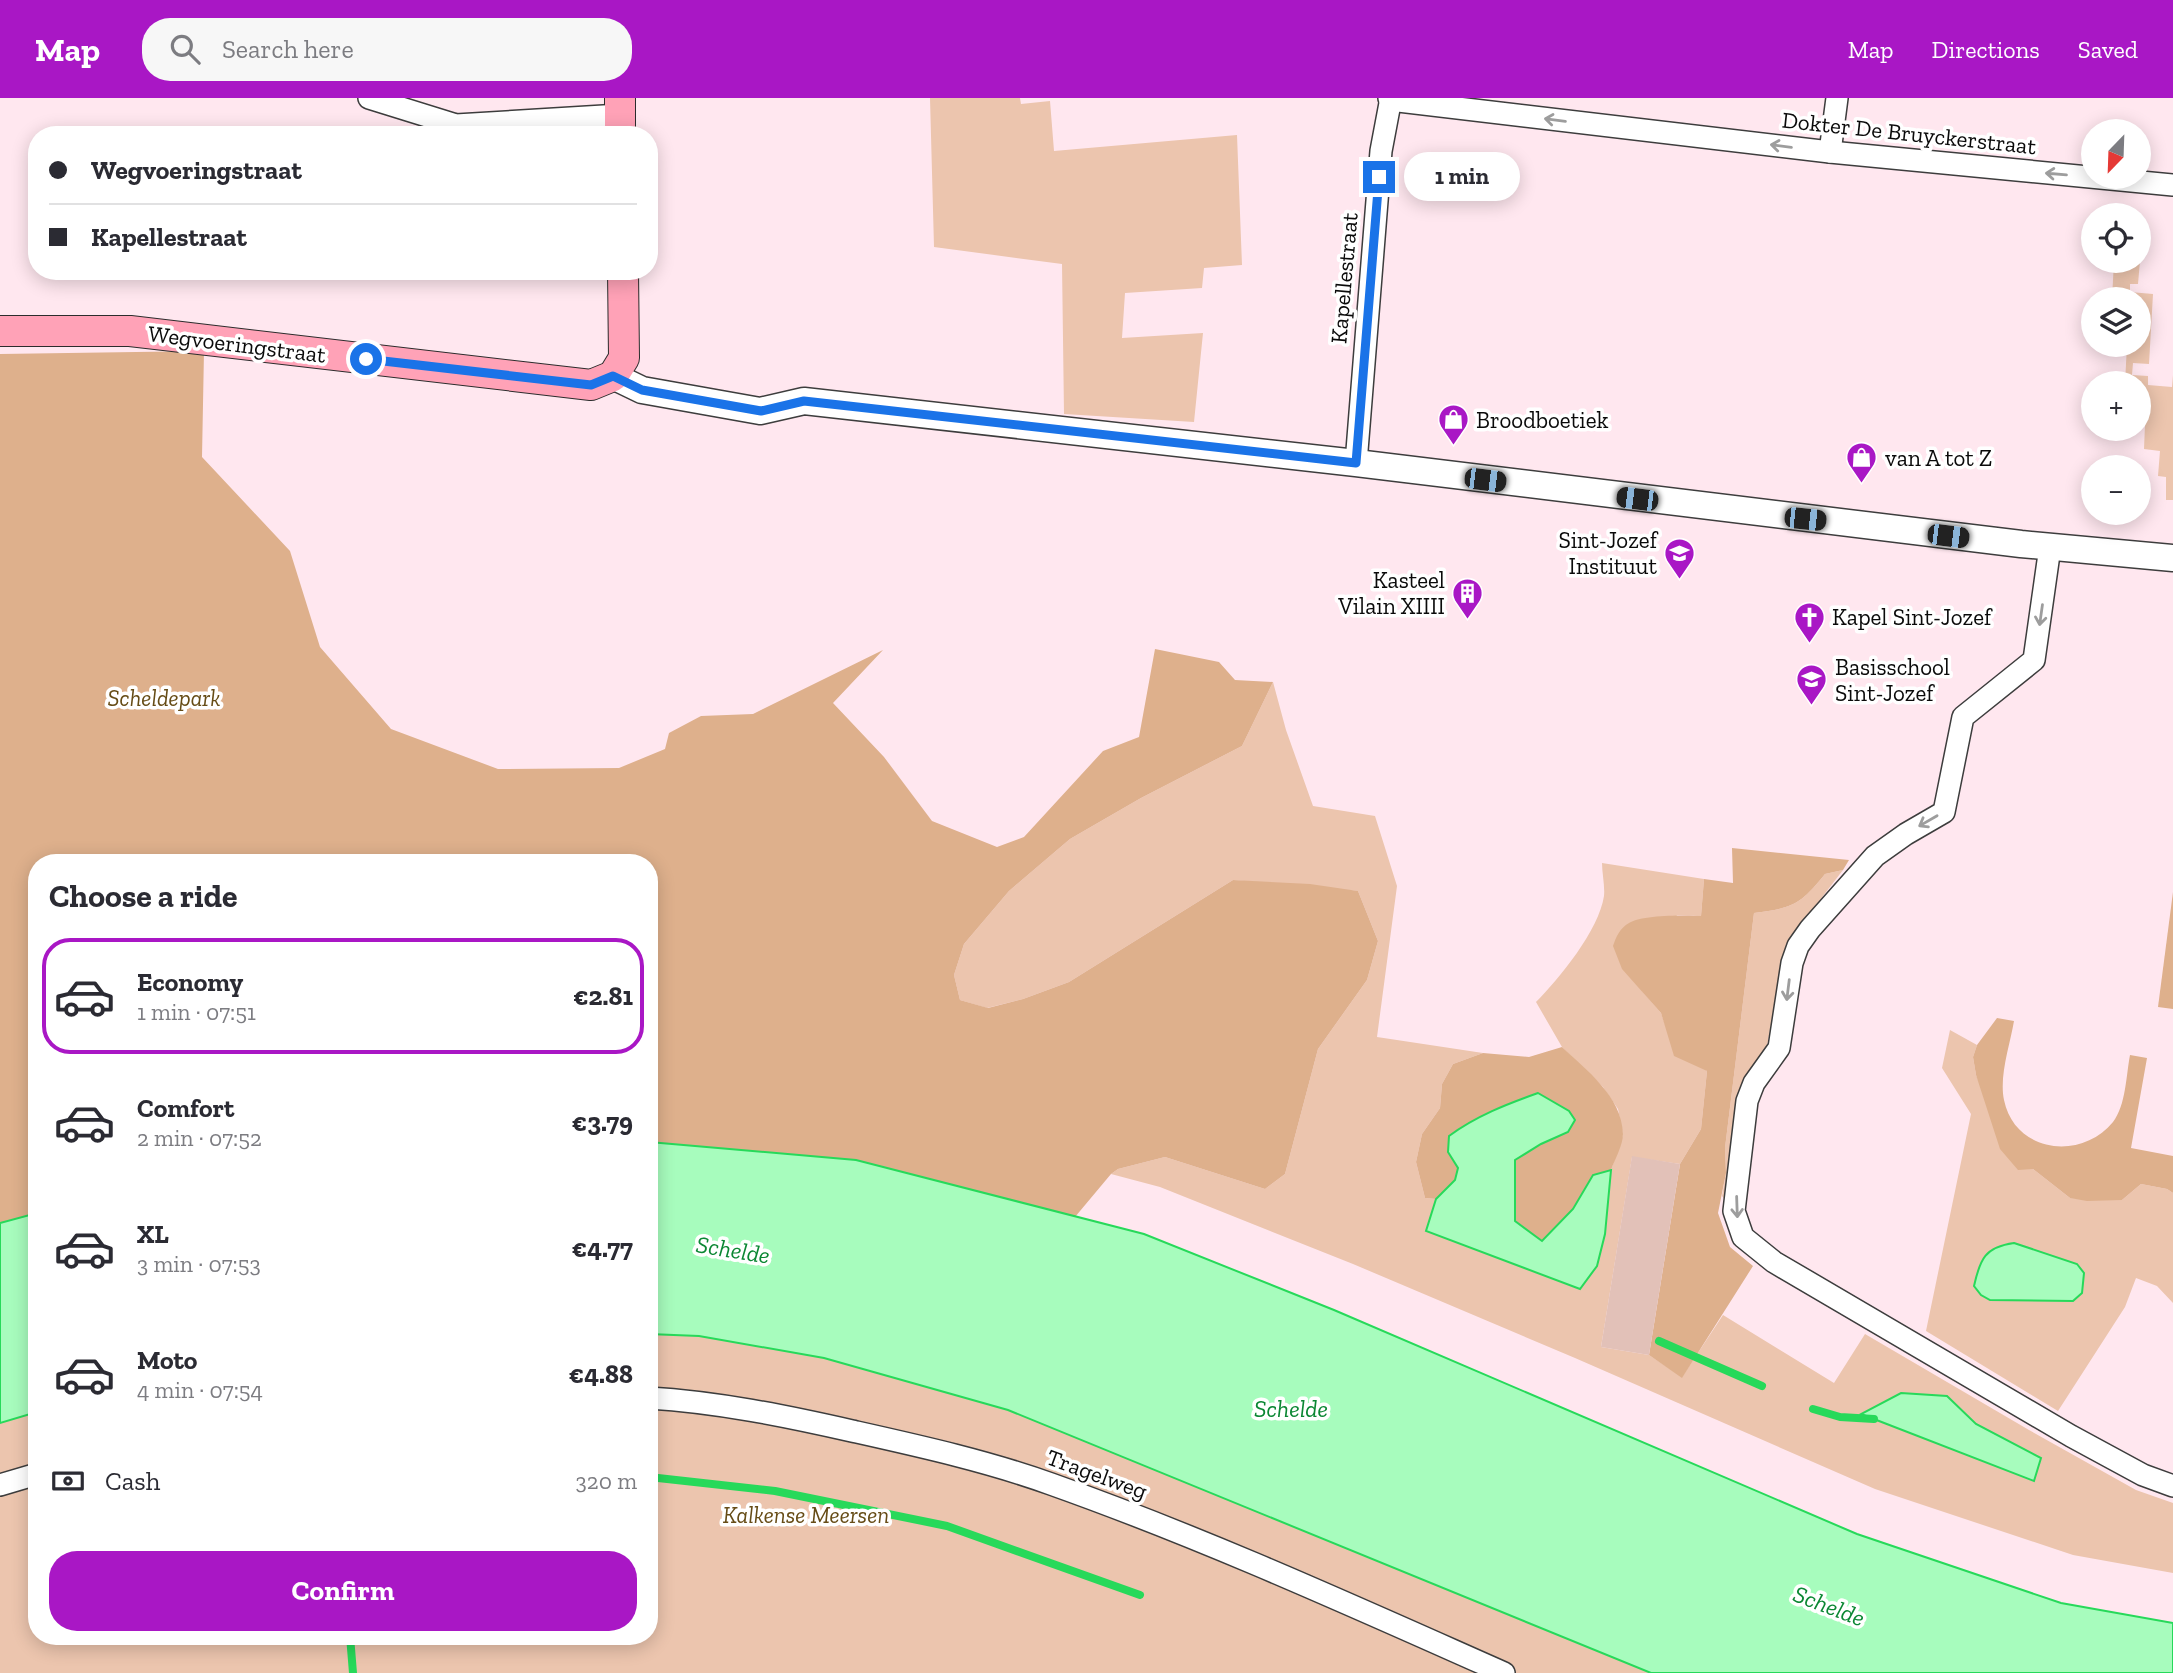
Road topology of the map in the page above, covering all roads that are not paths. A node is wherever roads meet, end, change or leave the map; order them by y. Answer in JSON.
{"nodes":[{"id":1,"x":369,"y":98,"type":"edge"},
{"id":2,"x":1837,"y":98,"type":"edge"},
{"id":3,"x":1390,"y":99,"type":"edge"},
{"id":4,"x":620,"y":116,"type":"edge"},
{"id":5,"x":1830,"y":152,"type":"junction"},
{"id":6,"x":2173,"y":185,"type":"edge"},
{"id":7,"x":623,"y":280,"type":"edge"},
{"id":8,"x":0,"y":331,"type":"edge"},
{"id":9,"x":613,"y":376,"type":"junction"},
{"id":10,"x":1356,"y":463,"type":"junction"},
{"id":11,"x":2050,"y":547,"type":"junction"},
{"id":12,"x":2173,"y":558,"type":"edge"},
{"id":13,"x":658,"y":1399,"type":"edge"},
{"id":14,"x":28,"y":1477,"type":"edge"},
{"id":15,"x":0,"y":1485,"type":"edge"},
{"id":16,"x":2173,"y":1486,"type":"edge"},
{"id":17,"x":1504,"y":1673,"type":"edge"}],
"edges":[{"from":1,"to":4,"type":"street"},
{"from":2,"to":5,"type":"street"},
{"from":5,"to":3,"type":"street","name":"Dokter De Bruyckerstraat","one_way":true},
{"from":3,"to":10,"type":"street","name":"Kapellestraat"},
{"from":6,"to":5,"type":"street","name":"Dokter De Bruyckerstraat","one_way":true},
{"from":7,"to":9,"type":"main road"},
{"from":8,"to":9,"type":"main road","name":"Wegvoeringstraat"},
{"from":9,"to":10,"type":"street"},
{"from":10,"to":11,"type":"street"},
{"from":11,"to":12,"type":"street"},
{"from":11,"to":16,"type":"street","one_way":true},
{"from":13,"to":17,"type":"street","name":"Tragelweg"},
{"from":14,"to":15,"type":"street"}]}
